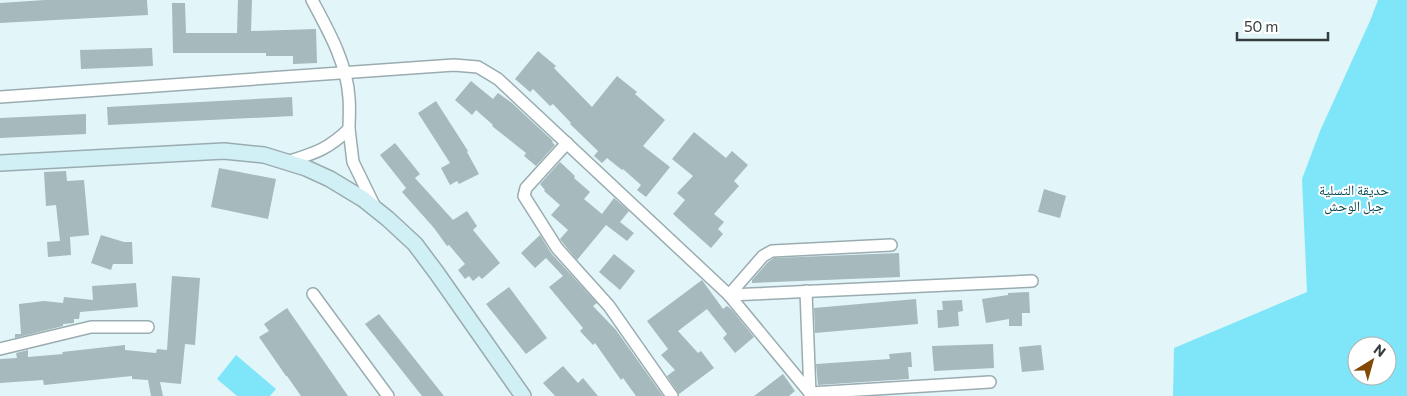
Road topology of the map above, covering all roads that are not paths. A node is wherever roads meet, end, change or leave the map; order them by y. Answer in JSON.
{"nodes":[{"id":1,"x":312,"y":0,"type":"edge"},
{"id":2,"x":344,"y":72,"type":"junction"},
{"id":3,"x":0,"y":97,"type":"edge"},
{"id":4,"x":349,"y":129,"type":"junction"},
{"id":5,"x":567,"y":143,"type":"junction"},
{"id":6,"x":287,"y":162,"type":"junction"},
{"id":7,"x":0,"y":163,"type":"edge"},
{"id":8,"x":377,"y":210,"type":"junction"},
{"id":9,"x":891,"y":245,"type":"dead end"},
{"id":10,"x":1032,"y":281,"type":"dead end"},
{"id":11,"x":806,"y":292,"type":"junction"},
{"id":12,"x":313,"y":294,"type":"dead end"},
{"id":13,"x":729,"y":294,"type":"junction"},
{"id":14,"x":148,"y":327,"type":"dead end"},
{"id":15,"x":0,"y":349,"type":"edge"},
{"id":16,"x":990,"y":382,"type":"dead end"},
{"id":17,"x":810,"y":394,"type":"edge"},
{"id":18,"x":388,"y":396,"type":"edge"},
{"id":19,"x":523,"y":396,"type":"edge"},
{"id":20,"x":672,"y":396,"type":"edge"}],
"edges":[{"from":1,"to":2,"type":"street"},
{"from":2,"to":3,"type":"street"},
{"from":2,"to":4,"type":"street"},
{"from":2,"to":5,"type":"street"},
{"from":4,"to":6,"type":"street"},
{"from":4,"to":8,"type":"street"},
{"from":5,"to":13,"type":"street"},
{"from":5,"to":20,"type":"street"},
{"from":6,"to":7,"type":"street"},
{"from":6,"to":8,"type":"street"},
{"from":8,"to":19,"type":"street"},
{"from":9,"to":13,"type":"street"},
{"from":10,"to":11,"type":"street"},
{"from":11,"to":13,"type":"street"},
{"from":11,"to":17,"type":"street"},
{"from":12,"to":18,"type":"street"},
{"from":13,"to":17,"type":"street"},
{"from":14,"to":15,"type":"street"},
{"from":16,"to":17,"type":"street"}]}
